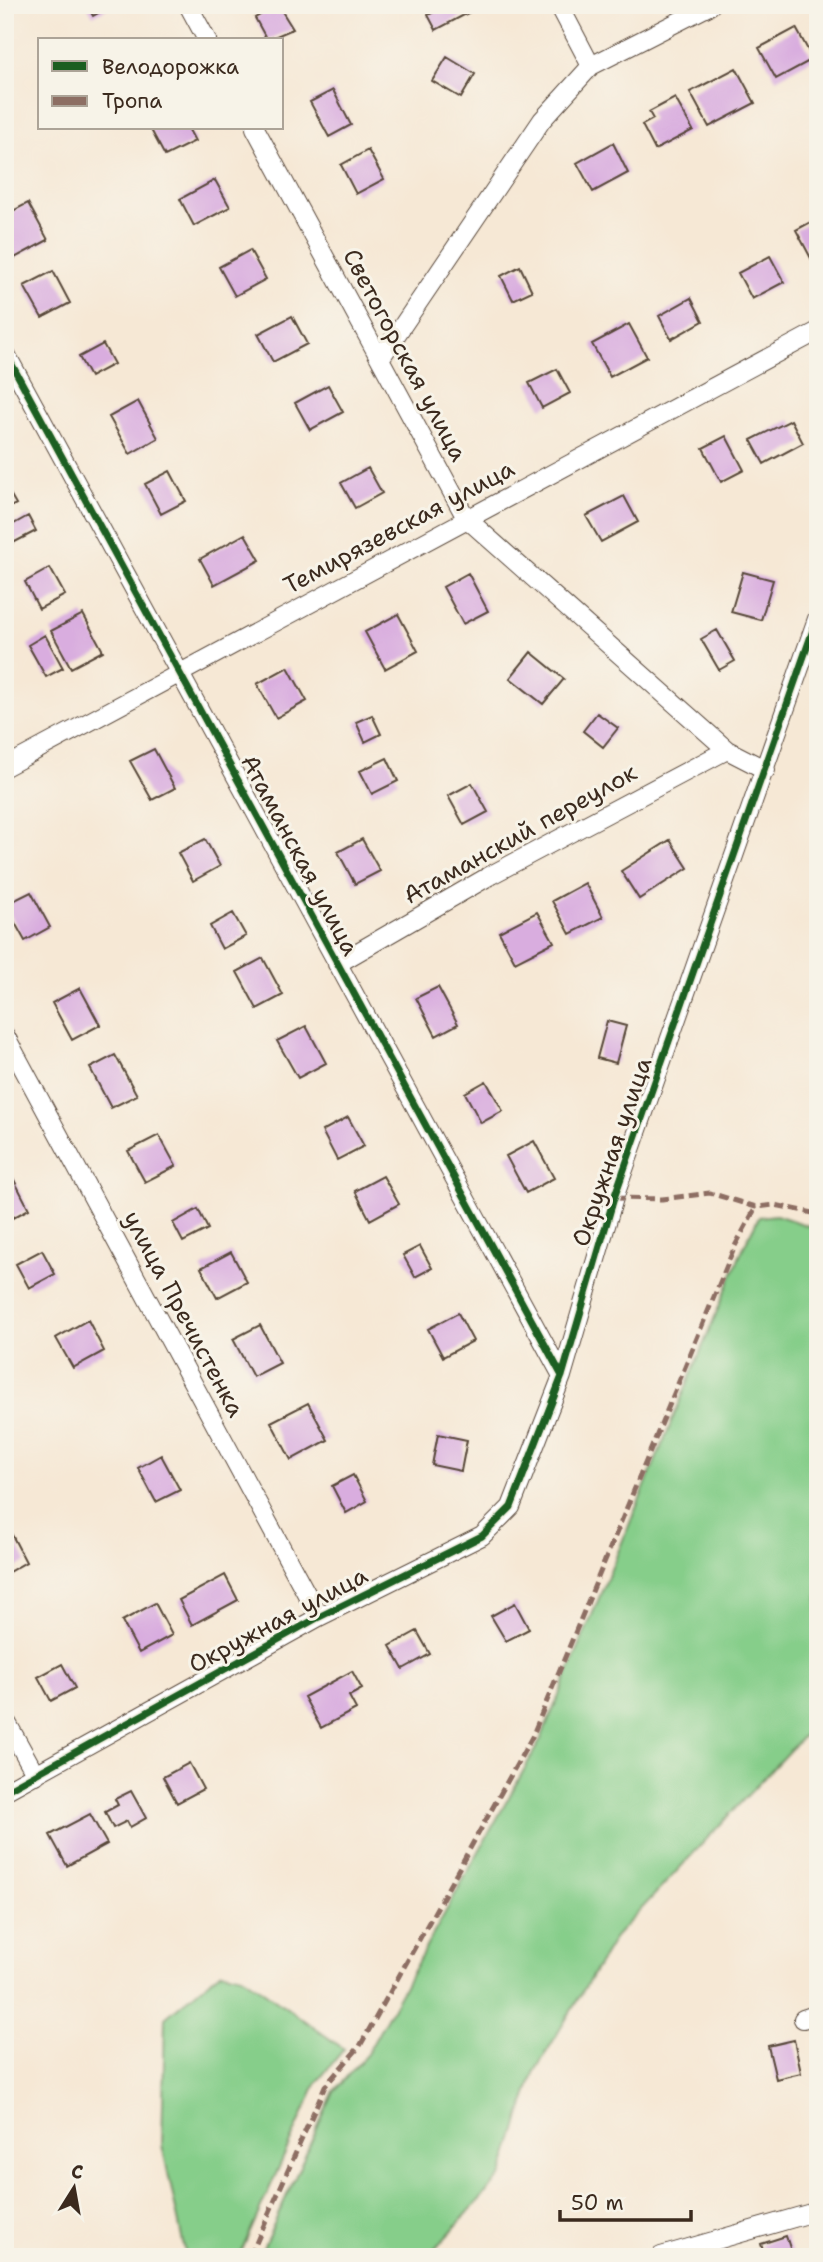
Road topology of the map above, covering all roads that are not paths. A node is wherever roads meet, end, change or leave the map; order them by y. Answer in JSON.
{"nodes":[{"id":1,"x":188,"y":5,"type":"edge"},
{"id":2,"x":559,"y":5,"type":"edge"},
{"id":3,"x":711,"y":5,"type":"edge"},
{"id":4,"x":206,"y":38,"type":"edge"},
{"id":5,"x":591,"y":66,"type":"junction"},
{"id":6,"x":256,"y":130,"type":"edge"},
{"id":7,"x":818,"y":331,"type":"edge"},
{"id":8,"x":5,"y":352,"type":"edge"},
{"id":9,"x":380,"y":359,"type":"junction"},
{"id":10,"x":466,"y":518,"type":"junction"},
{"id":11,"x":818,"y":616,"type":"edge"},
{"id":12,"x":180,"y":674,"type":"junction"},
{"id":13,"x":727,"y":750,"type":"junction"},
{"id":14,"x":5,"y":767,"type":"edge"},
{"id":15,"x":766,"y":771,"type":"junction"},
{"id":16,"x":337,"y":964,"type":"junction"},
{"id":17,"x":5,"y":1035,"type":"edge"},
{"id":18,"x":562,"y":1376,"type":"junction"},
{"id":19,"x":319,"y":1617,"type":"junction"},
{"id":20,"x":5,"y":1719,"type":"edge"},
{"id":21,"x":36,"y":1775,"type":"junction"},
{"id":22,"x":5,"y":1791,"type":"edge"},
{"id":23,"x":818,"y":2211,"type":"edge"},
{"id":24,"x":661,"y":2256,"type":"edge"}],
"edges":[{"from":1,"to":4,"type":"street"},
{"from":2,"to":5,"type":"street"},
{"from":3,"to":5,"type":"street"},
{"from":5,"to":9,"type":"street"},
{"from":6,"to":9,"type":"street","name":"Светогорская улица"},
{"from":7,"to":10,"type":"street","name":"Темирязевская улица"},
{"from":8,"to":12,"type":"street","name":"Атаманская улица"},
{"from":9,"to":10,"type":"street","name":"Светогорская улица"},
{"from":10,"to":12,"type":"street","name":"Темирязевская улица"},
{"from":10,"to":13,"type":"street","name":"Светогорская улица"},
{"from":11,"to":15,"type":"street","name":"Окружная улица"},
{"from":12,"to":14,"type":"street","name":"Темирязевская улица"},
{"from":12,"to":16,"type":"street","name":"Атаманская улица"},
{"from":13,"to":15,"type":"street","name":"Светогорская улица"},
{"from":13,"to":16,"type":"street","name":"Атаманский переулок"},
{"from":15,"to":18,"type":"street","name":"Окружная улица"},
{"from":16,"to":18,"type":"street","name":"Атаманская улица"},
{"from":17,"to":19,"type":"street","name":"улица Пречистенка"},
{"from":18,"to":19,"type":"street","name":"Окружная улица"},
{"from":19,"to":21,"type":"street","name":"Окружная улица"},
{"from":20,"to":21,"type":"street"},
{"from":21,"to":22,"type":"street","name":"Окружная улица"},
{"from":23,"to":24,"type":"street"}]}
